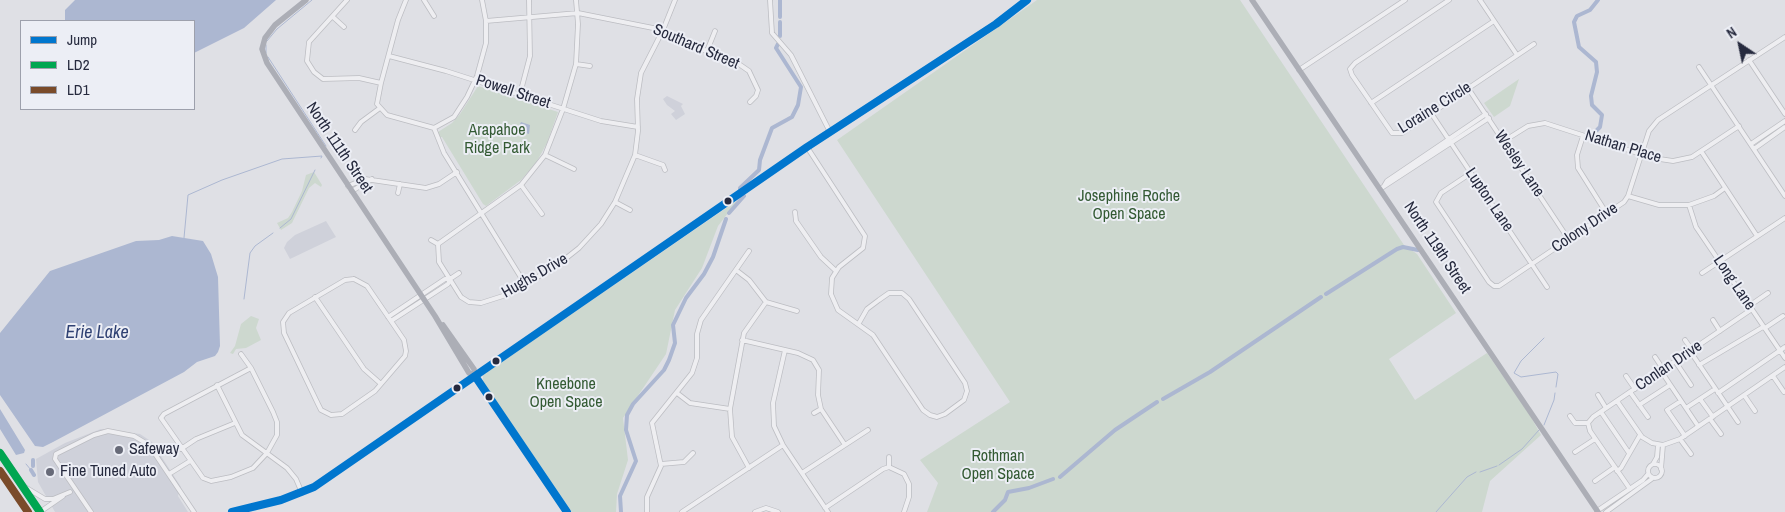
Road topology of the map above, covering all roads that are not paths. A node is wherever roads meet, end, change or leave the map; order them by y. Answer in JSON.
{"nodes":[{"id":1,"x":306,"y":0,"type":"edge"},
{"id":2,"x":348,"y":0,"type":"edge"},
{"id":3,"x":406,"y":0,"type":"edge"},
{"id":4,"x":424,"y":0,"type":"edge"},
{"id":5,"x":482,"y":0,"type":"edge"},
{"id":6,"x":529,"y":0,"type":"edge"},
{"id":7,"x":576,"y":0,"type":"edge"},
{"id":8,"x":675,"y":0,"type":"edge"},
{"id":9,"x":770,"y":0,"type":"edge"},
{"id":10,"x":1027,"y":0,"type":"edge"},
{"id":11,"x":1252,"y":0,"type":"edge"},
{"id":12,"x":1406,"y":0,"type":"edge"},
{"id":13,"x":1449,"y":0,"type":"edge"},
{"id":14,"x":1480,"y":0,"type":"edge"},
{"id":15,"x":578,"y":13,"type":"junction"},
{"id":16,"x":434,"y":16,"type":"dead end"},
{"id":17,"x":333,"y":17,"type":"junction"},
{"id":18,"x":531,"y":17,"type":"junction"},
{"id":19,"x":486,"y":21,"type":"junction"},
{"id":20,"x":1494,"y":21,"type":"junction"},
{"id":21,"x":344,"y":27,"type":"dead end"},
{"id":22,"x":663,"y":30,"type":"junction"},
{"id":23,"x":715,"y":31,"type":"dead end"},
{"id":24,"x":1785,"y":37,"type":"edge"},
{"id":25,"x":1534,"y":44,"type":"dead end"},
{"id":26,"x":707,"y":51,"type":"junction"},
{"id":27,"x":1517,"y":55,"type":"junction"},
{"id":28,"x":389,"y":56,"type":"junction"},
{"id":29,"x":1749,"y":60,"type":"junction"},
{"id":30,"x":576,"y":64,"type":"junction"},
{"id":31,"x":590,"y":66,"type":"dead end"},
{"id":32,"x":1699,"y":67,"type":"dead end"},
{"id":33,"x":1300,"y":70,"type":"junction"},
{"id":34,"x":476,"y":80,"type":"junction"},
{"id":35,"x":380,"y":83,"type":"junction"},
{"id":36,"x":1711,"y":84,"type":"junction"},
{"id":37,"x":1468,"y":88,"type":"junction"},
{"id":38,"x":520,"y":94,"type":"junction"},
{"id":39,"x":750,"y":102,"type":"dead end"},
{"id":40,"x":1371,"y":103,"type":"junction"},
{"id":41,"x":380,"y":108,"type":"junction"},
{"id":42,"x":563,"y":108,"type":"junction"},
{"id":43,"x":1431,"y":113,"type":"junction"},
{"id":44,"x":1785,"y":114,"type":"edge"},
{"id":45,"x":1487,"y":116,"type":"junction"},
{"id":46,"x":1785,"y":122,"type":"edge"},
{"id":47,"x":1739,"y":126,"type":"junction"},
{"id":48,"x":638,"y":127,"type":"junction"},
{"id":49,"x":1785,"y":127,"type":"edge"},
{"id":50,"x":434,"y":128,"type":"junction"},
{"id":51,"x":355,"y":130,"type":"dead end"},
{"id":52,"x":830,"y":132,"type":"junction"},
{"id":53,"x":1583,"y":136,"type":"junction"},
{"id":54,"x":1504,"y":141,"type":"junction"},
{"id":55,"x":1450,"y":142,"type":"junction"},
{"id":56,"x":1751,"y":144,"type":"junction"},
{"id":57,"x":807,"y":147,"type":"junction"},
{"id":58,"x":1754,"y":149,"type":"junction"},
{"id":59,"x":1701,"y":152,"type":"junction"},
{"id":60,"x":635,"y":154,"type":"junction"},
{"id":61,"x":1642,"y":154,"type":"junction"},
{"id":62,"x":545,"y":155,"type":"junction"},
{"id":63,"x":574,"y":169,"type":"dead end"},
{"id":64,"x":665,"y":170,"type":"dead end"},
{"id":65,"x":456,"y":172,"type":"junction"},
{"id":66,"x":1471,"y":174,"type":"junction"},
{"id":67,"x":400,"y":184,"type":"junction"},
{"id":68,"x":521,"y":185,"type":"junction"},
{"id":69,"x":1382,"y":187,"type":"junction"},
{"id":70,"x":1725,"y":188,"type":"junction"},
{"id":71,"x":350,"y":189,"type":"junction"},
{"id":72,"x":398,"y":193,"type":"dead end"},
{"id":73,"x":1628,"y":196,"type":"junction"},
{"id":74,"x":1785,"y":196,"type":"edge"},
{"id":75,"x":615,"y":202,"type":"junction"},
{"id":76,"x":1689,"y":205,"type":"junction"},
{"id":77,"x":630,"y":210,"type":"dead end"},
{"id":78,"x":795,"y":212,"type":"dead end"},
{"id":79,"x":481,"y":214,"type":"junction"},
{"id":80,"x":542,"y":214,"type":"dead end"},
{"id":81,"x":1607,"y":214,"type":"junction"},
{"id":82,"x":1785,"y":218,"type":"edge"},
{"id":83,"x":1757,"y":236,"type":"junction"},
{"id":84,"x":431,"y":240,"type":"dead end"},
{"id":85,"x":1570,"y":240,"type":"junction"},
{"id":86,"x":438,"y":244,"type":"junction"},
{"id":87,"x":749,"y":251,"type":"dead end"},
{"id":88,"x":1719,"y":262,"type":"junction"},
{"id":89,"x":1532,"y":265,"type":"junction"},
{"id":90,"x":736,"y":270,"type":"junction"},
{"id":91,"x":836,"y":271,"type":"junction"},
{"id":92,"x":459,"y":273,"type":"dead end"},
{"id":93,"x":1702,"y":273,"type":"dead end"},
{"id":94,"x":450,"y":279,"type":"junction"},
{"id":95,"x":525,"y":284,"type":"junction"},
{"id":96,"x":1547,"y":287,"type":"dead end"},
{"id":97,"x":1768,"y":293,"type":"dead end"},
{"id":98,"x":315,"y":297,"type":"junction"},
{"id":99,"x":422,"y":297,"type":"junction"},
{"id":100,"x":766,"y":302,"type":"junction"},
{"id":101,"x":1750,"y":308,"type":"junction"},
{"id":102,"x":797,"y":311,"type":"dead end"},
{"id":103,"x":1783,"y":316,"type":"dead end"},
{"id":104,"x":389,"y":319,"type":"junction"},
{"id":105,"x":1713,"y":320,"type":"dead end"},
{"id":106,"x":859,"y":324,"type":"junction"},
{"id":107,"x":1764,"y":327,"type":"junction"},
{"id":108,"x":1720,"y":331,"type":"junction"},
{"id":109,"x":742,"y":340,"type":"junction"},
{"id":110,"x":1685,"y":340,"type":"dead end"},
{"id":111,"x":1785,"y":347,"type":"edge"},
{"id":112,"x":785,"y":350,"type":"junction"},
{"id":113,"x":1691,"y":351,"type":"junction"},
{"id":114,"x":1780,"y":351,"type":"junction"},
{"id":115,"x":241,"y":354,"type":"dead end"},
{"id":116,"x":1655,"y":357,"type":"dead end"},
{"id":117,"x":1785,"y":358,"type":"edge"},
{"id":118,"x":1675,"y":362,"type":"junction"},
{"id":119,"x":1699,"y":365,"type":"junction"},
{"id":120,"x":251,"y":368,"type":"junction"},
{"id":121,"x":1785,"y":368,"type":"edge"},
{"id":122,"x":1662,"y":370,"type":"junction"},
{"id":123,"x":475,"y":376,"type":"junction"},
{"id":124,"x":1626,"y":376,"type":"dead end"},
{"id":125,"x":1773,"y":376,"type":"junction"},
{"id":126,"x":381,"y":384,"type":"junction"},
{"id":127,"x":217,"y":385,"type":"junction"},
{"id":128,"x":1670,"y":385,"type":"junction"},
{"id":129,"x":1691,"y":385,"type":"dead end"},
{"id":130,"x":1635,"y":388,"type":"junction"},
{"id":131,"x":1717,"y":391,"type":"junction"},
{"id":132,"x":1630,"y":392,"type":"junction"},
{"id":133,"x":1784,"y":392,"type":"edge"},
{"id":134,"x":677,"y":393,"type":"junction"},
{"id":135,"x":1598,"y":395,"type":"dead end"},
{"id":136,"x":1744,"y":395,"type":"junction"},
{"id":137,"x":1700,"y":399,"type":"junction"},
{"id":138,"x":1617,"y":401,"type":"junction"},
{"id":139,"x":1681,"y":401,"type":"junction"},
{"id":140,"x":1640,"y":405,"type":"junction"},
{"id":141,"x":1728,"y":407,"type":"junction"},
{"id":142,"x":1606,"y":408,"type":"junction"},
{"id":143,"x":1686,"y":408,"type":"junction"},
{"id":144,"x":730,"y":409,"type":"junction"},
{"id":145,"x":821,"y":410,"type":"junction"},
{"id":146,"x":1755,"y":411,"type":"dead end"},
{"id":147,"x":1601,"y":412,"type":"junction"},
{"id":148,"x":814,"y":413,"type":"dead end"},
{"id":149,"x":1570,"y":416,"type":"dead end"},
{"id":150,"x":1648,"y":417,"type":"dead end"},
{"id":151,"x":1711,"y":418,"type":"junction"},
{"id":152,"x":1738,"y":422,"type":"dead end"},
{"id":153,"x":235,"y":423,"type":"junction"},
{"id":154,"x":1588,"y":423,"type":"junction"},
{"id":155,"x":1698,"y":426,"type":"junction"},
{"id":156,"x":868,"y":430,"type":"dead end"},
{"id":157,"x":1721,"y":434,"type":"dead end"},
{"id":158,"x":1640,"y":435,"type":"junction"},
{"id":159,"x":1682,"y":437,"type":"junction"},
{"id":160,"x":1596,"y":439,"type":"junction"},
{"id":161,"x":783,"y":445,"type":"junction"},
{"id":162,"x":845,"y":445,"type":"junction"},
{"id":163,"x":1658,"y":445,"type":"junction"},
{"id":164,"x":1664,"y":445,"type":"junction"},
{"id":165,"x":181,"y":449,"type":"junction"},
{"id":166,"x":1575,"y":452,"type":"dead end"},
{"id":167,"x":0,"y":453,"type":"edge"},
{"id":168,"x":268,"y":453,"type":"junction"},
{"id":169,"x":693,"y":453,"type":"dead end"},
{"id":170,"x":1629,"y":453,"type":"junction"},
{"id":171,"x":1691,"y":454,"type":"dead end"},
{"id":172,"x":890,"y":457,"type":"dead end"},
{"id":173,"x":190,"y":461,"type":"junction"},
{"id":174,"x":661,"y":464,"type":"junction"},
{"id":175,"x":1652,"y":464,"type":"junction"},
{"id":176,"x":889,"y":467,"type":"junction"},
{"id":177,"x":749,"y":468,"type":"junction"},
{"id":178,"x":1661,"y":468,"type":"junction"},
{"id":179,"x":1616,"y":469,"type":"junction"},
{"id":180,"x":802,"y":473,"type":"junction"},
{"id":181,"x":169,"y":474,"type":"junction"},
{"id":182,"x":1648,"y":474,"type":"junction"},
{"id":183,"x":1653,"y":478,"type":"junction"},
{"id":184,"x":1595,"y":481,"type":"dead end"},
{"id":185,"x":22,"y":485,"type":"junction"},
{"id":186,"x":75,"y":488,"type":"junction"},
{"id":187,"x":1630,"y":490,"type":"junction"},
{"id":188,"x":70,"y":492,"type":"junction"},
{"id":189,"x":302,"y":493,"type":"junction"},
{"id":190,"x":827,"y":510,"type":"edge"},
{"id":191,"x":40,"y":512,"type":"edge"},
{"id":192,"x":91,"y":512,"type":"edge"},
{"id":193,"x":194,"y":512,"type":"edge"},
{"id":194,"x":232,"y":512,"type":"edge"},
{"id":195,"x":567,"y":512,"type":"edge"},
{"id":196,"x":647,"y":512,"type":"edge"},
{"id":197,"x":682,"y":512,"type":"edge"},
{"id":198,"x":756,"y":512,"type":"edge"},
{"id":199,"x":778,"y":512,"type":"edge"},
{"id":200,"x":904,"y":512,"type":"edge"},
{"id":201,"x":1598,"y":512,"type":"edge"},
{"id":202,"x":1606,"y":512,"type":"edge"}],
"edges":[{"from":1,"to":71,"type":"street","name":"North 111th Street"},
{"from":2,"to":17,"type":"street"},
{"from":3,"to":28,"type":"street"},
{"from":4,"to":16,"type":"street"},
{"from":5,"to":19,"type":"street"},
{"from":6,"to":18,"type":"street"},
{"from":7,"to":15,"type":"street"},
{"from":8,"to":22,"type":"street","name":"Hughs Drive"},
{"from":9,"to":52,"type":"street"},
{"from":10,"to":52,"type":"street"},
{"from":11,"to":33,"type":"street","name":"North 119th Street"},
{"from":12,"to":33,"type":"street"},
{"from":13,"to":40,"type":"street","name":"Loraine Circle"},
{"from":14,"to":20,"type":"street"},
{"from":15,"to":18,"type":"street","name":"Southard Street"},
{"from":15,"to":22,"type":"street","name":"Southard Street"},
{"from":15,"to":30,"type":"street"},
{"from":17,"to":21,"type":"street"},
{"from":17,"to":35,"type":"street"},
{"from":18,"to":19,"type":"street","name":"Southard Street"},
{"from":18,"to":38,"type":"street"},
{"from":19,"to":34,"type":"street"},
{"from":20,"to":27,"type":"street"},
{"from":20,"to":40,"type":"street"},
{"from":22,"to":26,"type":"street","name":"Southard Street"},
{"from":22,"to":48,"type":"street","name":"Hughs Drive"},
{"from":23,"to":26,"type":"street"},
{"from":24,"to":29,"type":"street","name":"Colony Drive"},
{"from":25,"to":27,"type":"street","name":"Loraine Circle"},
{"from":26,"to":39,"type":"street","name":"Southard Street"},
{"from":27,"to":37,"type":"street","name":"Loraine Circle"},
{"from":28,"to":34,"type":"street","name":"Powell Street"},
{"from":28,"to":35,"type":"street"},
{"from":29,"to":36,"type":"street","name":"Colony Drive"},
{"from":29,"to":44,"type":"street"},
{"from":30,"to":31,"type":"street"},
{"from":30,"to":42,"type":"street"},
{"from":32,"to":36,"type":"street"},
{"from":33,"to":69,"type":"street","name":"North 119th Street"},
{"from":34,"to":38,"type":"street","name":"Powell Street"},
{"from":34,"to":50,"type":"street"},
{"from":35,"to":41,"type":"street"},
{"from":36,"to":47,"type":"street"},
{"from":36,"to":61,"type":"street","name":"Colony Drive"},
{"from":37,"to":43,"type":"street","name":"Loraine Circle"},
{"from":37,"to":45,"type":"street","name":"Wesley Lane"},
{"from":38,"to":42,"type":"street","name":"Powell Street"},
{"from":40,"to":43,"type":"street","name":"Loraine Circle"},
{"from":41,"to":50,"type":"street"},
{"from":41,"to":51,"type":"street"},
{"from":42,"to":48,"type":"street","name":"Powell Street"},
{"from":42,"to":62,"type":"street"},
{"from":43,"to":55,"type":"street","name":"Lupton Lane"},
{"from":45,"to":54,"type":"street","name":"Wesley Lane"},
{"from":45,"to":55,"type":"street"},
{"from":46,"to":56,"type":"street"},
{"from":47,"to":56,"type":"street"},
{"from":47,"to":59,"type":"street","name":"Nathan Place"},
{"from":48,"to":60,"type":"street","name":"Hughs Drive"},
{"from":49,"to":58,"type":"street"},
{"from":50,"to":65,"type":"street"},
{"from":52,"to":57,"type":"street"},
{"from":53,"to":54,"type":"street","name":"Nathan Place"},
{"from":53,"to":61,"type":"street","name":"Nathan Place"},
{"from":53,"to":81,"type":"street"},
{"from":54,"to":85,"type":"street","name":"Wesley Lane"},
{"from":55,"to":66,"type":"street","name":"Lupton Lane"},
{"from":55,"to":69,"type":"street"},
{"from":56,"to":58,"type":"street"},
{"from":57,"to":91,"type":"street"},
{"from":57,"to":123,"type":"street"},
{"from":58,"to":74,"type":"street"},
{"from":59,"to":61,"type":"street","name":"Nathan Place"},
{"from":59,"to":70,"type":"street"},
{"from":60,"to":64,"type":"street"},
{"from":60,"to":75,"type":"street","name":"Hughs Drive"},
{"from":61,"to":73,"type":"street","name":"Colony Drive"},
{"from":62,"to":63,"type":"street"},
{"from":62,"to":68,"type":"street"},
{"from":65,"to":67,"type":"street"},
{"from":65,"to":79,"type":"street"},
{"from":66,"to":89,"type":"street","name":"Lupton Lane"},
{"from":66,"to":89,"type":"street","name":"Colony Drive"},
{"from":67,"to":71,"type":"street"},
{"from":67,"to":72,"type":"street"},
{"from":68,"to":79,"type":"street"},
{"from":68,"to":80,"type":"street"},
{"from":69,"to":201,"type":"street","name":"North 119th Street"},
{"from":70,"to":76,"type":"street"},
{"from":70,"to":83,"type":"street"},
{"from":71,"to":99,"type":"street","name":"North 111th Street"},
{"from":73,"to":76,"type":"street"},
{"from":73,"to":81,"type":"street","name":"Colony Drive"},
{"from":75,"to":77,"type":"street"},
{"from":75,"to":95,"type":"street","name":"Hughs Drive"},
{"from":76,"to":88,"type":"street","name":"Long Lane"},
{"from":78,"to":91,"type":"street"},
{"from":79,"to":86,"type":"street"},
{"from":79,"to":95,"type":"street"},
{"from":81,"to":85,"type":"street","name":"Colony Drive"},
{"from":82,"to":83,"type":"street"},
{"from":83,"to":88,"type":"street"},
{"from":84,"to":86,"type":"street"},
{"from":85,"to":89,"type":"street","name":"Colony Drive"},
{"from":86,"to":94,"type":"street","name":"Hughs Drive"},
{"from":87,"to":90,"type":"street"},
{"from":88,"to":93,"type":"street"},
{"from":88,"to":101,"type":"street","name":"Long Lane"},
{"from":89,"to":96,"type":"street","name":"Lupton Lane"},
{"from":90,"to":100,"type":"street"},
{"from":90,"to":134,"type":"street"},
{"from":91,"to":106,"type":"street"},
{"from":92,"to":94,"type":"street"},
{"from":94,"to":95,"type":"street","name":"Hughs Drive"},
{"from":94,"to":99,"type":"street"},
{"from":97,"to":101,"type":"street","name":"Conlan Drive"},
{"from":98,"to":104,"type":"street"},
{"from":98,"to":126,"type":"street"},
{"from":98,"to":126,"type":"street"},
{"from":99,"to":104,"type":"street"},
{"from":99,"to":123,"type":"street","name":"North 111th Street"},
{"from":100,"to":102,"type":"street"},
{"from":100,"to":109,"type":"street"},
{"from":101,"to":107,"type":"street","name":"Long Lane"},
{"from":101,"to":108,"type":"street","name":"Conlan Drive"},
{"from":103,"to":107,"type":"street"},
{"from":104,"to":126,"type":"street"},
{"from":105,"to":108,"type":"street"},
{"from":106,"to":106,"type":"street"},
{"from":107,"to":114,"type":"street","name":"Long Lane"},
{"from":107,"to":119,"type":"street"},
{"from":108,"to":113,"type":"street","name":"Conlan Drive"},
{"from":109,"to":112,"type":"street"},
{"from":109,"to":144,"type":"street"},
{"from":110,"to":113,"type":"street"},
{"from":111,"to":114,"type":"street"},
{"from":112,"to":145,"type":"street"},
{"from":112,"to":161,"type":"street"},
{"from":113,"to":118,"type":"street","name":"Conlan Drive"},
{"from":113,"to":119,"type":"street"},
{"from":114,"to":117,"type":"street","name":"Long Lane"},
{"from":114,"to":131,"type":"street"},
{"from":115,"to":120,"type":"street"},
{"from":116,"to":122,"type":"street"},
{"from":118,"to":122,"type":"street","name":"Conlan Drive"},
{"from":118,"to":129,"type":"street"},
{"from":119,"to":131,"type":"street"},
{"from":120,"to":127,"type":"street"},
{"from":120,"to":168,"type":"street"},
{"from":121,"to":125,"type":"street"},
{"from":122,"to":128,"type":"street"},
{"from":122,"to":130,"type":"street","name":"Conlan Drive"},
{"from":123,"to":189,"type":"street"},
{"from":123,"to":195,"type":"street","name":"North 111th Street"},
{"from":124,"to":130,"type":"street"},
{"from":125,"to":133,"type":"street"},
{"from":125,"to":136,"type":"street"},
{"from":127,"to":153,"type":"street"},
{"from":127,"to":165,"type":"street"},
{"from":128,"to":139,"type":"street"},
{"from":128,"to":140,"type":"street"},
{"from":130,"to":132,"type":"street","name":"Conlan Drive"},
{"from":131,"to":137,"type":"street"},
{"from":131,"to":141,"type":"street"},
{"from":132,"to":138,"type":"street","name":"Conlan Drive"},
{"from":132,"to":140,"type":"street"},
{"from":134,"to":144,"type":"street"},
{"from":134,"to":174,"type":"street"},
{"from":135,"to":142,"type":"street"},
{"from":136,"to":141,"type":"street"},
{"from":136,"to":146,"type":"street"},
{"from":137,"to":143,"type":"street"},
{"from":137,"to":151,"type":"street"},
{"from":138,"to":142,"type":"street","name":"Conlan Drive"},
{"from":138,"to":158,"type":"street"},
{"from":139,"to":143,"type":"street"},
{"from":139,"to":159,"type":"street"},
{"from":140,"to":150,"type":"street"},
{"from":141,"to":151,"type":"street"},
{"from":141,"to":152,"type":"street"},
{"from":142,"to":147,"type":"street","name":"Conlan Drive"},
{"from":143,"to":155,"type":"street"},
{"from":144,"to":177,"type":"street"},
{"from":145,"to":148,"type":"street"},
{"from":145,"to":162,"type":"street"},
{"from":147,"to":154,"type":"street","name":"Conlan Drive"},
{"from":147,"to":170,"type":"street"},
{"from":149,"to":154,"type":"street"},
{"from":151,"to":155,"type":"street"},
{"from":151,"to":157,"type":"street"},
{"from":153,"to":165,"type":"street"},
{"from":153,"to":168,"type":"street"},
{"from":154,"to":160,"type":"street"},
{"from":155,"to":159,"type":"street"},
{"from":156,"to":162,"type":"street"},
{"from":158,"to":163,"type":"street"},
{"from":158,"to":170,"type":"street"},
{"from":159,"to":164,"type":"street"},
{"from":159,"to":171,"type":"street"},
{"from":160,"to":166,"type":"street"},
{"from":160,"to":179,"type":"street"},
{"from":161,"to":177,"type":"street"},
{"from":161,"to":180,"type":"street"},
{"from":162,"to":180,"type":"street"},
{"from":163,"to":164,"type":"street"},
{"from":163,"to":175,"type":"street"},
{"from":164,"to":178,"type":"street"},
{"from":165,"to":173,"type":"street"},
{"from":167,"to":185,"type":"main road"},
{"from":168,"to":173,"type":"street"},
{"from":168,"to":189,"type":"street"},
{"from":169,"to":174,"type":"street"},
{"from":170,"to":179,"type":"street"},
{"from":172,"to":176,"type":"street"},
{"from":173,"to":181,"type":"street"},
{"from":174,"to":196,"type":"street"},
{"from":175,"to":178,"type":"street"},
{"from":175,"to":182,"type":"street"},
{"from":176,"to":190,"type":"street"},
{"from":176,"to":200,"type":"street"},
{"from":177,"to":197,"type":"street"},
{"from":178,"to":183,"type":"street"},
{"from":179,"to":184,"type":"street"},
{"from":179,"to":187,"type":"street"},
{"from":180,"to":190,"type":"street"},
{"from":181,"to":186,"type":"street"},
{"from":181,"to":193,"type":"street"},
{"from":182,"to":183,"type":"street"},
{"from":182,"to":187,"type":"street"},
{"from":183,"to":202,"type":"street"},
{"from":185,"to":188,"type":"street"},
{"from":185,"to":191,"type":"main road"},
{"from":186,"to":188,"type":"street"},
{"from":186,"to":192,"type":"street"},
{"from":187,"to":201,"type":"street"},
{"from":188,"to":191,"type":"street"},
{"from":189,"to":194,"type":"street"},
{"from":198,"to":199,"type":"street"}]}
